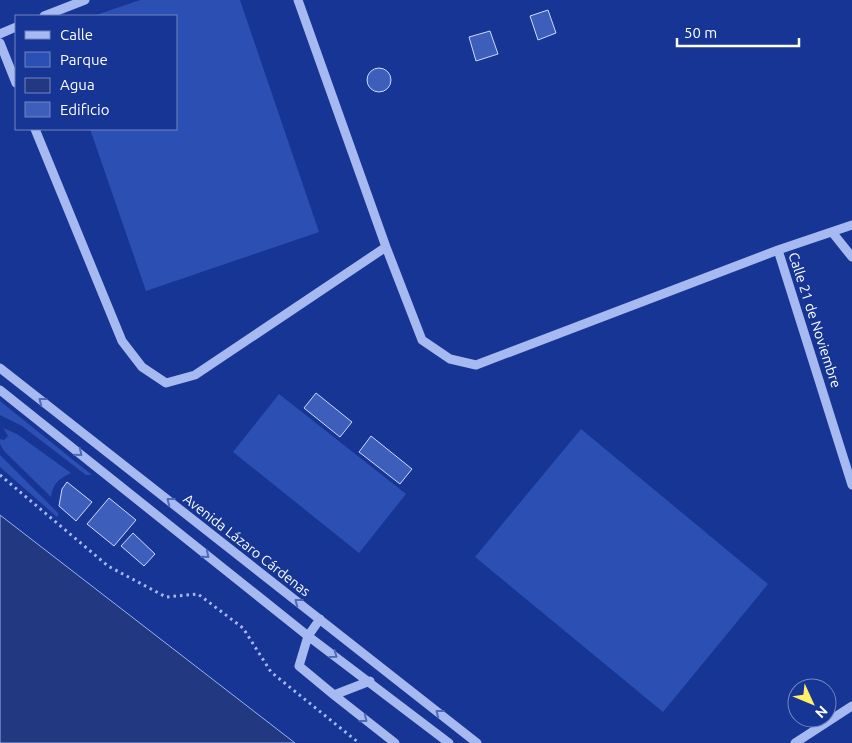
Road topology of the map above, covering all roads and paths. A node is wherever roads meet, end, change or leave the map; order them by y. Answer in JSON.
{"nodes":[{"id":1,"x":85,"y":0,"type":"edge"},
{"id":2,"x":298,"y":0,"type":"edge"},
{"id":3,"x":47,"y":15,"type":"edge"},
{"id":4,"x":15,"y":27,"type":"edge"},
{"id":5,"x":0,"y":34,"type":"edge"},
{"id":6,"x":0,"y":43,"type":"edge"},
{"id":7,"x":15,"y":80,"type":"edge"},
{"id":8,"x":35,"y":130,"type":"edge"},
{"id":9,"x":852,"y":225,"type":"edge"},
{"id":10,"x":832,"y":232,"type":"junction"},
{"id":11,"x":386,"y":248,"type":"junction"},
{"id":12,"x":778,"y":250,"type":"junction"},
{"id":13,"x":852,"y":257,"type":"edge"},
{"id":14,"x":0,"y":368,"type":"edge"},
{"id":15,"x":0,"y":390,"type":"edge"},
{"id":16,"x":0,"y":476,"type":"edge"},
{"id":17,"x":852,"y":485,"type":"edge"},
{"id":18,"x":320,"y":619,"type":"junction"},
{"id":19,"x":308,"y":636,"type":"junction"},
{"id":20,"x":370,"y":681,"type":"junction"},
{"id":21,"x":334,"y":695,"type":"junction"},
{"id":22,"x":852,"y":706,"type":"edge"},
{"id":23,"x":359,"y":743,"type":"edge"},
{"id":24,"x":395,"y":743,"type":"edge"},
{"id":25,"x":450,"y":743,"type":"edge"},
{"id":26,"x":477,"y":743,"type":"edge"},
{"id":27,"x":795,"y":743,"type":"edge"}],
"edges":[{"from":1,"to":3,"type":"street"},
{"from":2,"to":11,"type":"street"},
{"from":4,"to":5,"type":"street"},
{"from":6,"to":7,"type":"street"},
{"from":8,"to":11,"type":"street"},
{"from":9,"to":10,"type":"street"},
{"from":10,"to":12,"type":"street"},
{"from":10,"to":13,"type":"street"},
{"from":11,"to":12,"type":"street"},
{"from":12,"to":17,"type":"street","name":"Calle 21 de Noviembre"},
{"from":18,"to":14,"type":"street","name":"Avenida Lázaro Cárdenas","one_way":true},
{"from":15,"to":19,"type":"street","one_way":true},
{"from":16,"to":23,"type":"path"},
{"from":18,"to":19,"type":"street"},
{"from":26,"to":18,"type":"street","name":"Avenida Lázaro Cárdenas","one_way":true},
{"from":19,"to":20,"type":"street","one_way":true},
{"from":19,"to":21,"type":"street"},
{"from":20,"to":21,"type":"street"},
{"from":20,"to":25,"type":"street"},
{"from":21,"to":24,"type":"street","one_way":true},
{"from":22,"to":27,"type":"street"}]}
